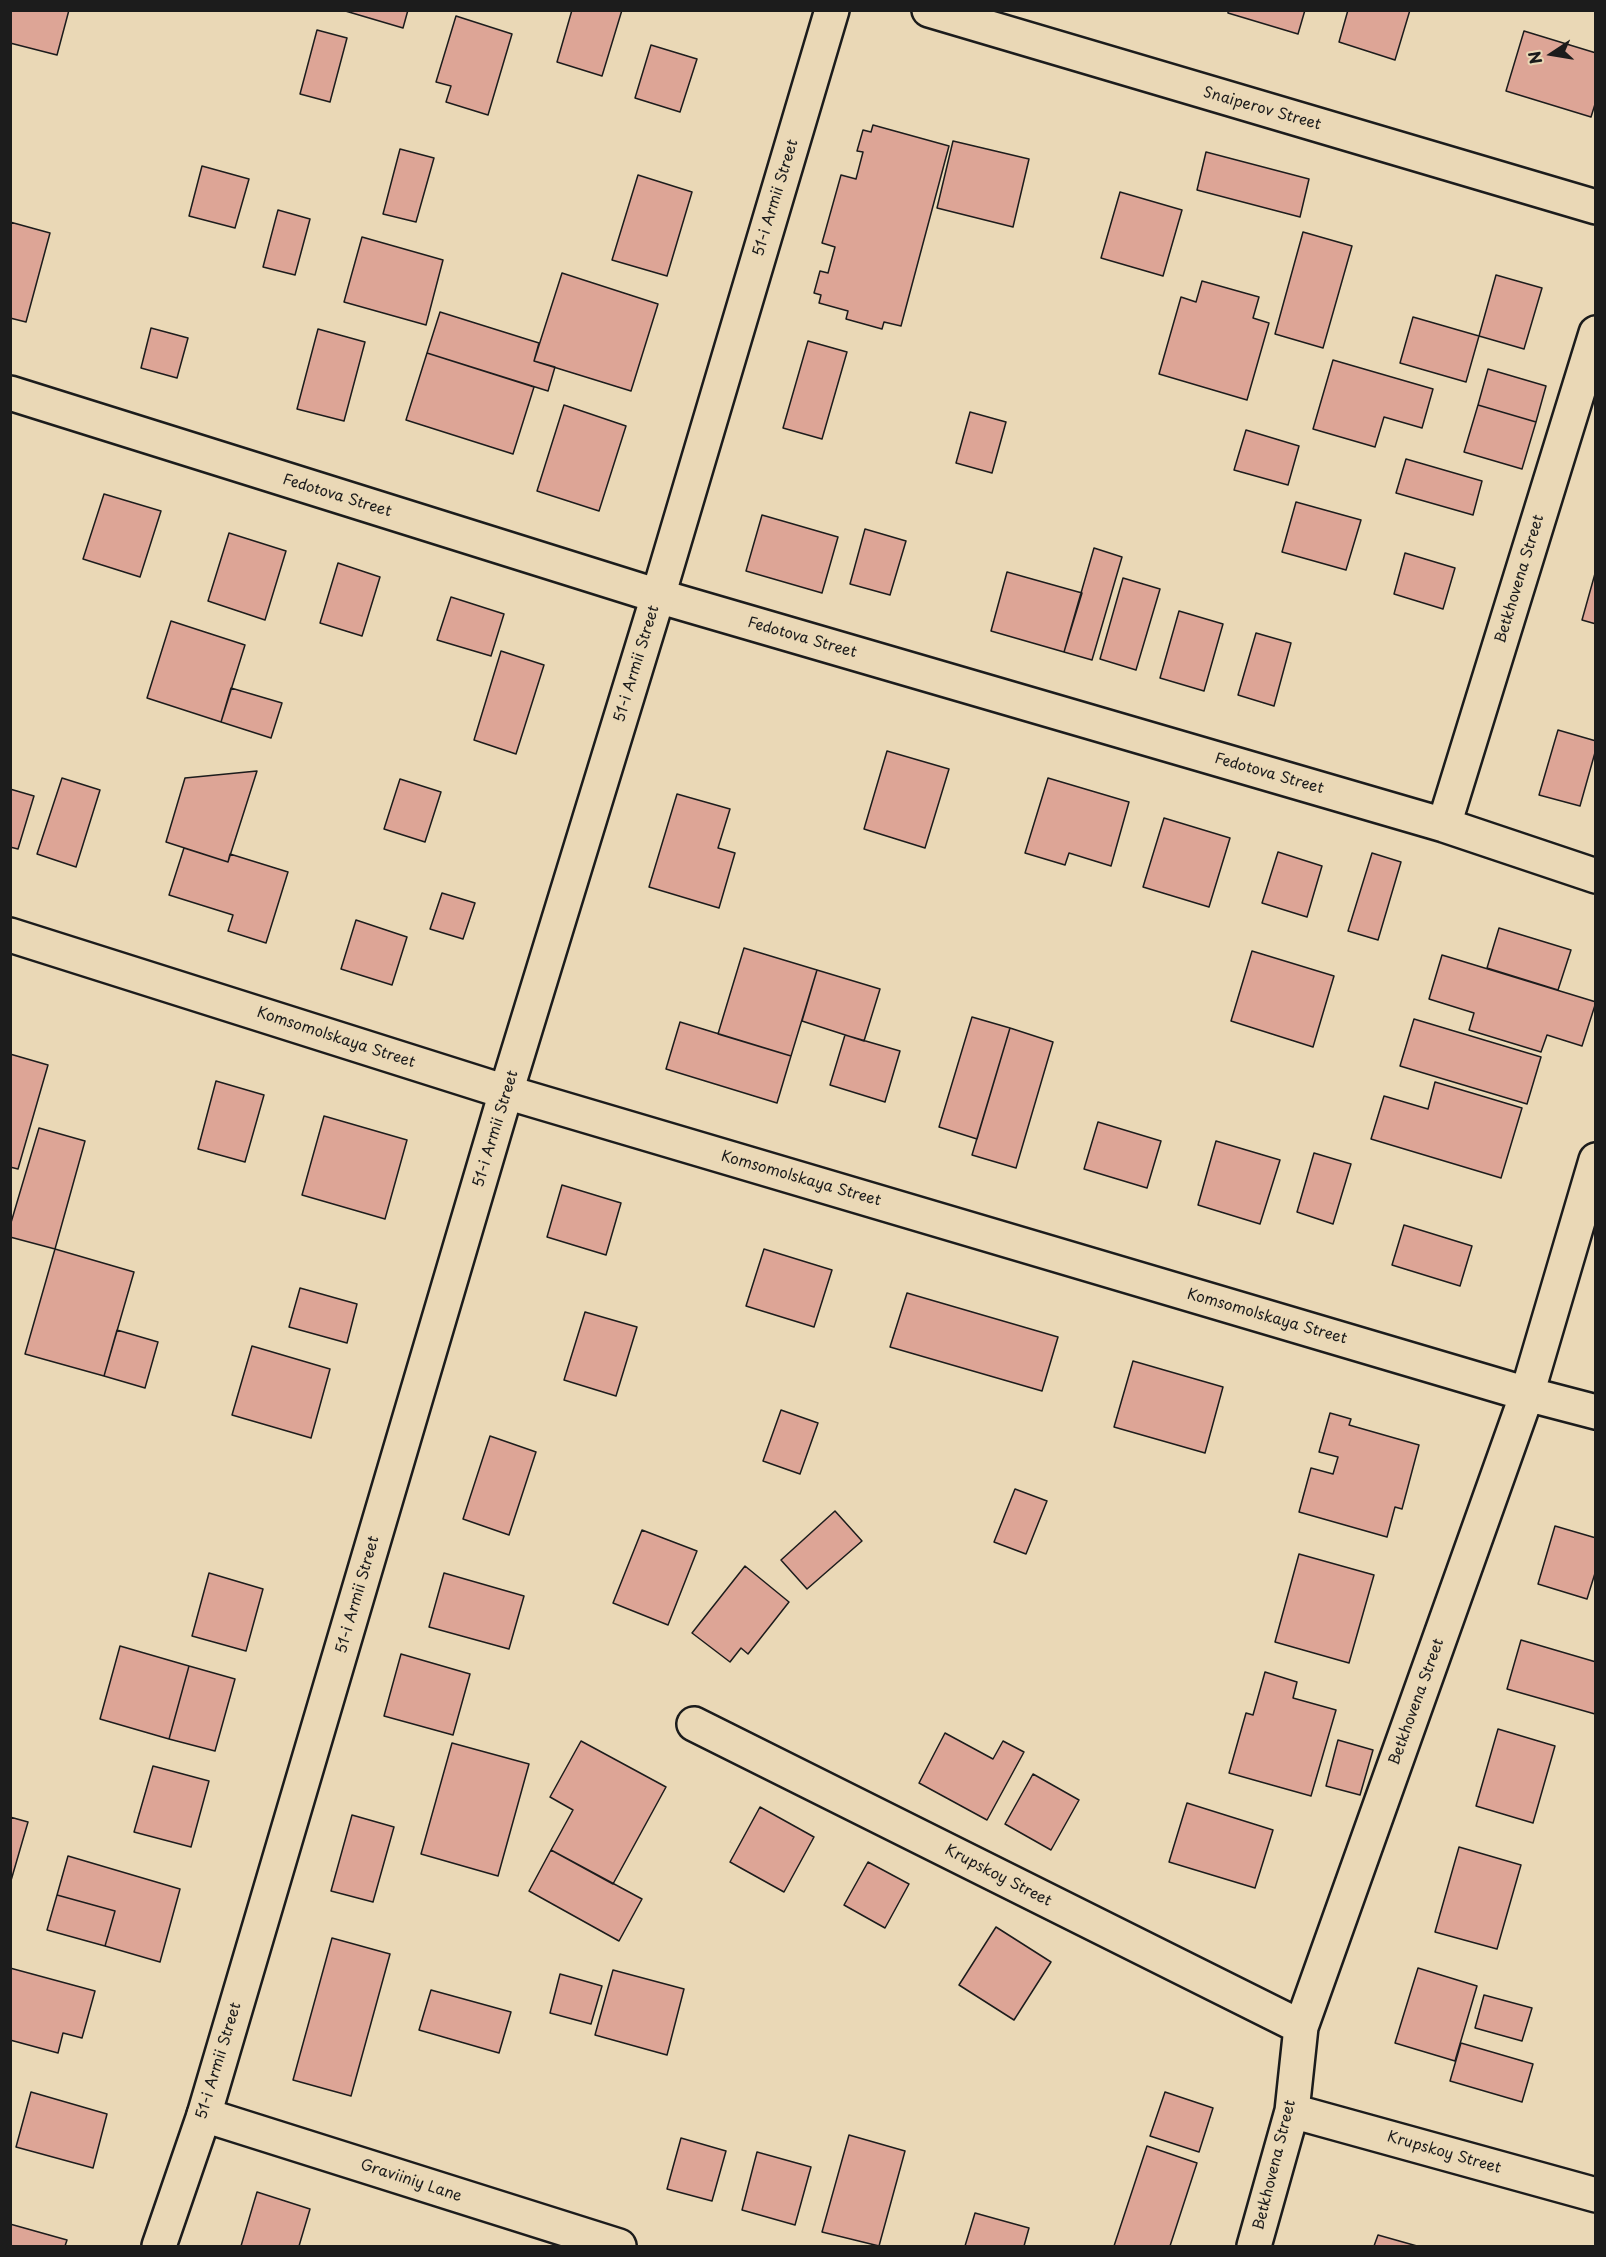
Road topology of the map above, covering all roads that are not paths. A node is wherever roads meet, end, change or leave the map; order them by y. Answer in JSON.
{"nodes":[{"id":1,"x":831,"y":10,"type":"edge"},
{"id":2,"x":929,"y":10,"type":"edge"},
{"id":3,"x":1596,"y":207,"type":"edge"},
{"id":4,"x":1596,"y":333,"type":"edge"},
{"id":5,"x":10,"y":393,"type":"edge"},
{"id":6,"x":658,"y":596,"type":"junction"},
{"id":7,"x":1444,"y":825,"type":"junction"},
{"id":8,"x":1596,"y":876,"type":"edge"},
{"id":9,"x":10,"y":936,"type":"edge"},
{"id":10,"x":506,"y":1092,"type":"junction"},
{"id":11,"x":1596,"y":1160,"type":"edge"},
{"id":12,"x":1527,"y":1394,"type":"junction"},
{"id":13,"x":1596,"y":1412,"type":"edge"},
{"id":14,"x":694,"y":1724,"type":"dead end"},
{"id":15,"x":1301,"y":2027,"type":"junction"},
{"id":16,"x":1292,"y":2111,"type":"junction"},
{"id":17,"x":204,"y":2115,"type":"junction"},
{"id":18,"x":1596,"y":2195,"type":"edge"},
{"id":19,"x":159,"y":2247,"type":"edge"},
{"id":20,"x":619,"y":2247,"type":"edge"},
{"id":21,"x":1254,"y":2247,"type":"edge"}],
"edges":[{"from":1,"to":6,"type":"street","name":"51-i Armii Street"},
{"from":2,"to":3,"type":"street","name":"Snaiperov Street"},
{"from":4,"to":7,"type":"street","name":"Betkhovena Street"},
{"from":5,"to":6,"type":"street","name":"Fedotova Street"},
{"from":6,"to":7,"type":"street","name":"Fedotova Street"},
{"from":6,"to":10,"type":"street","name":"51-i Armii Street"},
{"from":7,"to":8,"type":"street","name":"Fedotova Street"},
{"from":9,"to":10,"type":"street","name":"Komsomolskaya Street"},
{"from":10,"to":12,"type":"street","name":"Komsomolskaya Street"},
{"from":10,"to":17,"type":"street","name":"51-i Armii Street"},
{"from":11,"to":12,"type":"street","name":"Betkhovena Street"},
{"from":12,"to":13,"type":"street","name":"Komsomolskaya Street"},
{"from":12,"to":15,"type":"street","name":"Betkhovena Street"},
{"from":14,"to":15,"type":"street","name":"Krupskoy Street"},
{"from":15,"to":16,"type":"street","name":"Betkhovena Street"},
{"from":16,"to":18,"type":"street","name":"Krupskoy Street"},
{"from":16,"to":21,"type":"street","name":"Betkhovena Street"},
{"from":17,"to":19,"type":"street","name":"51-i Armii Street"},
{"from":17,"to":20,"type":"street","name":"Graviiniy Lane"}]}
